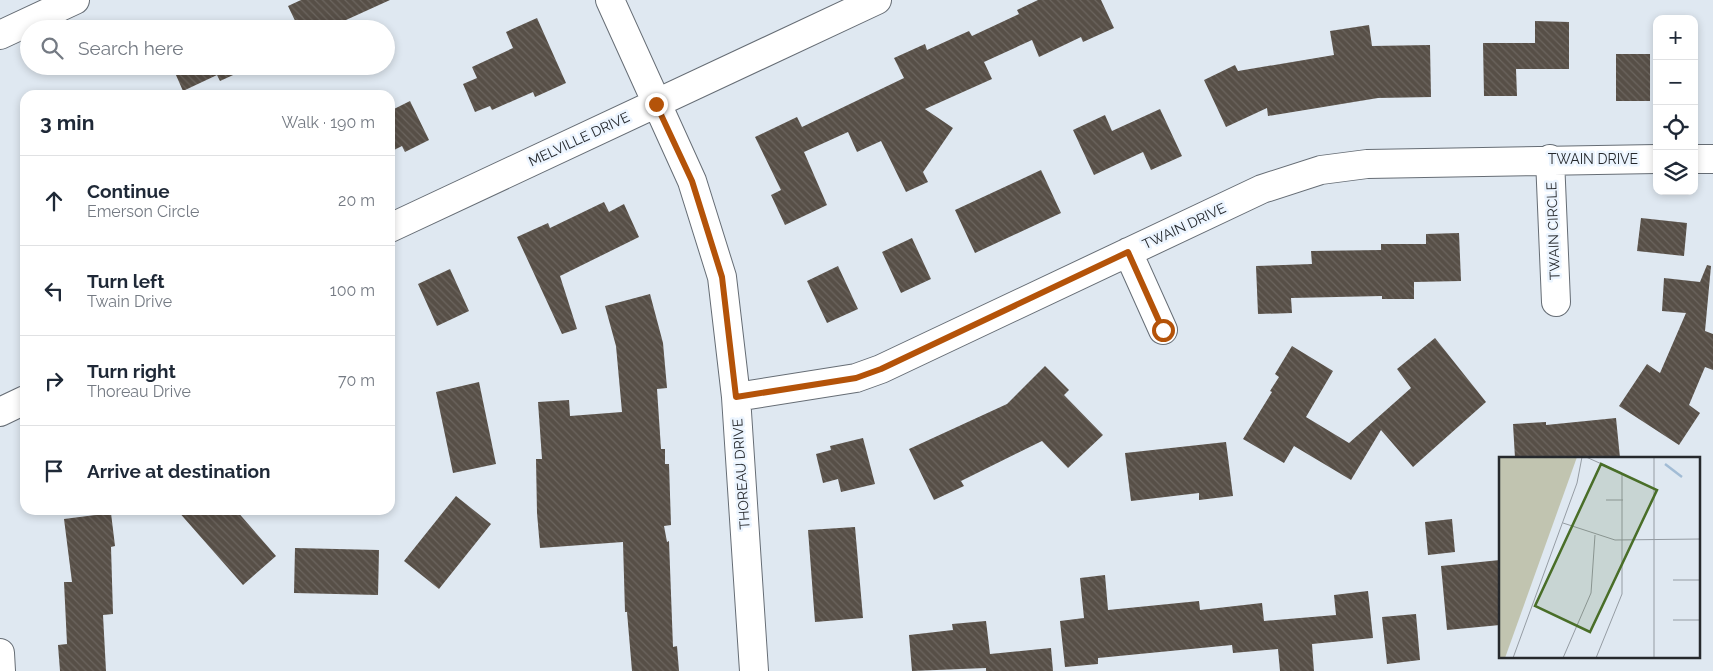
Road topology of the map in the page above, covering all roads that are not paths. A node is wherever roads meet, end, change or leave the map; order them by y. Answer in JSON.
{"nodes":[{"id":1,"x":75,"y":0,"type":"edge"},
{"id":2,"x":610,"y":0,"type":"edge"},
{"id":3,"x":877,"y":0,"type":"edge"},
{"id":4,"x":32,"y":20,"type":"edge"},
{"id":5,"x":20,"y":26,"type":"edge"},
{"id":6,"x":0,"y":35,"type":"edge"},
{"id":7,"x":656,"y":104,"type":"junction"},
{"id":8,"x":1550,"y":159,"type":"junction"},
{"id":9,"x":1653,"y":159,"type":"edge"},
{"id":10,"x":1698,"y":159,"type":"edge"},
{"id":11,"x":1713,"y":159,"type":"edge"},
{"id":12,"x":395,"y":226,"type":"edge"},
{"id":13,"x":1128,"y":252,"type":"junction"},
{"id":14,"x":1556,"y":302,"type":"dead end"},
{"id":15,"x":1163,"y":330,"type":"dead end"},
{"id":16,"x":736,"y":397,"type":"junction"},
{"id":17,"x":20,"y":402,"type":"edge"},
{"id":18,"x":0,"y":412,"type":"edge"},
{"id":19,"x":0,"y":653,"type":"edge"},
{"id":20,"x":1,"y":671,"type":"edge"},
{"id":21,"x":754,"y":671,"type":"edge"}],
"edges":[{"from":1,"to":4,"type":"street"},
{"from":2,"to":7,"type":"street","name":"THOREAU DRIVE"},
{"from":3,"to":7,"type":"street","name":"MELVILLE DRIVE"},
{"from":5,"to":6,"type":"street"},
{"from":7,"to":12,"type":"street","name":"MELVILLE DRIVE"},
{"from":7,"to":16,"type":"street","name":"THOREAU DRIVE"},
{"from":8,"to":9,"type":"street","name":"TWAIN DRIVE"},
{"from":8,"to":13,"type":"street","name":"TWAIN DRIVE"},
{"from":8,"to":14,"type":"street","name":"TWAIN CIRCLE"},
{"from":10,"to":11,"type":"street"},
{"from":13,"to":15,"type":"street"},
{"from":13,"to":16,"type":"street","name":"TWAIN DRIVE"},
{"from":16,"to":21,"type":"street","name":"THOREAU DRIVE"},
{"from":17,"to":18,"type":"street"},
{"from":19,"to":20,"type":"street"}]}
